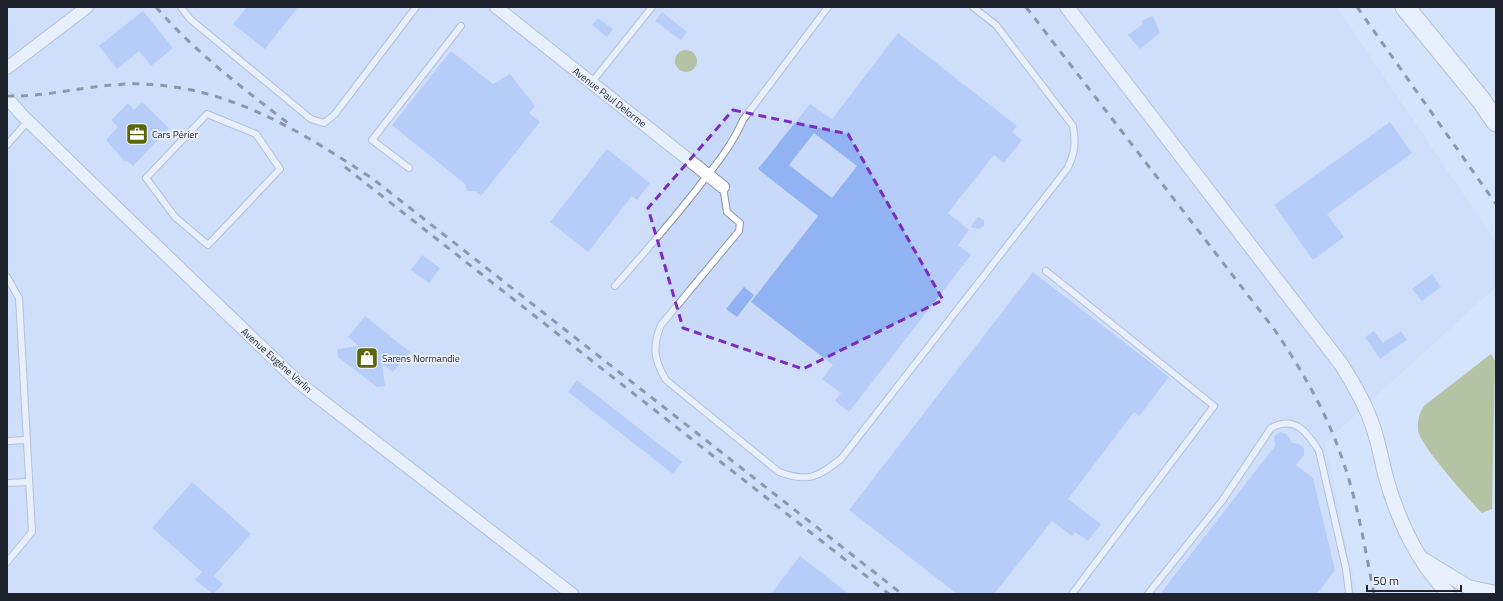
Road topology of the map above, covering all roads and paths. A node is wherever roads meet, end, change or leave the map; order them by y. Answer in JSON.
{"nodes":[{"id":1,"x":87,"y":7,"type":"edge"},
{"id":2,"x":181,"y":7,"type":"edge"},
{"id":3,"x":416,"y":7,"type":"edge"},
{"id":4,"x":496,"y":7,"type":"edge"},
{"id":5,"x":652,"y":7,"type":"edge"},
{"id":6,"x":828,"y":7,"type":"edge"},
{"id":7,"x":974,"y":7,"type":"edge"},
{"id":8,"x":1067,"y":7,"type":"edge"},
{"id":9,"x":1405,"y":7,"type":"edge"},
{"id":10,"x":461,"y":26,"type":"dead end"},
{"id":11,"x":7,"y":68,"type":"edge"},
{"id":12,"x":592,"y":82,"type":"junction"},
{"id":13,"x":7,"y":98,"type":"edge"},
{"id":14,"x":28,"y":121,"type":"junction"},
{"id":15,"x":1496,"y":122,"type":"edge"},
{"id":16,"x":7,"y":145,"type":"edge"},
{"id":17,"x":409,"y":168,"type":"dead end"},
{"id":18,"x":708,"y":175,"type":"junction"},
{"id":19,"x":146,"y":178,"type":"joint"},
{"id":20,"x":723,"y":187,"type":"joint"},
{"id":21,"x":1046,"y":271,"type":"dead end"},
{"id":22,"x":7,"y":278,"type":"edge"},
{"id":23,"x":615,"y":286,"type":"dead end"},
{"id":24,"x":27,"y":440,"type":"junction"},
{"id":25,"x":7,"y":441,"type":"edge"},
{"id":26,"x":29,"y":482,"type":"junction"},
{"id":27,"x":7,"y":483,"type":"edge"},
{"id":28,"x":1419,"y":557,"type":"junction"},
{"id":29,"x":7,"y":562,"type":"edge"},
{"id":30,"x":1496,"y":593,"type":"edge"},
{"id":31,"x":572,"y":594,"type":"edge"},
{"id":32,"x":1072,"y":594,"type":"edge"},
{"id":33,"x":1148,"y":594,"type":"edge"},
{"id":34,"x":1349,"y":594,"type":"edge"},
{"id":35,"x":1448,"y":594,"type":"edge"}],
"edges":[{"from":1,"to":11,"type":"street"},
{"from":2,"to":3,"type":"lane"},
{"from":4,"to":12,"type":"street","name":"Avenue Paul Delorme"},
{"from":5,"to":12,"type":"lane"},
{"from":6,"to":18,"type":"lane"},
{"from":7,"to":20,"type":"lane"},
{"from":8,"to":28,"type":"street"},
{"from":9,"to":15,"type":"highway"},
{"from":10,"to":17,"type":"lane"},
{"from":12,"to":18,"type":"street","name":"Avenue Paul Delorme"},
{"from":13,"to":14,"type":"street","name":"Avenue Eugène Varlin"},
{"from":14,"to":16,"type":"lane"},
{"from":14,"to":31,"type":"street","name":"Avenue Eugène Varlin"},
{"from":18,"to":20,"type":"street","name":"Avenue Paul Delorme"},
{"from":18,"to":23,"type":"lane"},
{"from":19,"to":19,"type":"lane"},
{"from":21,"to":32,"type":"lane"},
{"from":22,"to":24,"type":"lane"},
{"from":24,"to":25,"type":"lane"},
{"from":24,"to":26,"type":"lane"},
{"from":26,"to":27,"type":"lane"},
{"from":26,"to":29,"type":"lane"},
{"from":28,"to":30,"type":"street"},
{"from":28,"to":35,"type":"street"},
{"from":33,"to":34,"type":"lane"}]}
